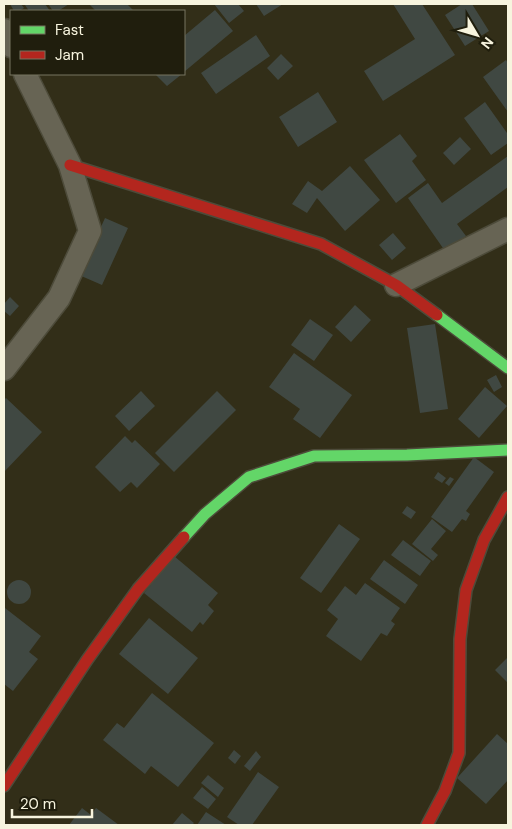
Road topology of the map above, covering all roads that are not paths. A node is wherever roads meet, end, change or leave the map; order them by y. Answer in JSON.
{"nodes":[{"id":1,"x":4,"y":30,"type":"edge"},
{"id":2,"x":10,"y":44,"type":"edge"},
{"id":3,"x":25,"y":75,"type":"edge"},
{"id":4,"x":70,"y":165,"type":"junction"},
{"id":5,"x":508,"y":229,"type":"edge"},
{"id":6,"x":396,"y":285,"type":"junction"},
{"id":7,"x":508,"y":368,"type":"edge"},
{"id":8,"x":4,"y":369,"type":"edge"},
{"id":9,"x":508,"y":450,"type":"edge"},
{"id":10,"x":508,"y":497,"type":"edge"},
{"id":11,"x":4,"y":786,"type":"edge"},
{"id":12,"x":427,"y":825,"type":"edge"}],
"edges":[{"from":1,"to":2,"type":"street"},
{"from":3,"to":4,"type":"street"},
{"from":4,"to":6,"type":"street"},
{"from":4,"to":8,"type":"street"},
{"from":5,"to":6,"type":"street"},
{"from":6,"to":7,"type":"street"},
{"from":9,"to":11,"type":"street"},
{"from":10,"to":12,"type":"street"}]}
